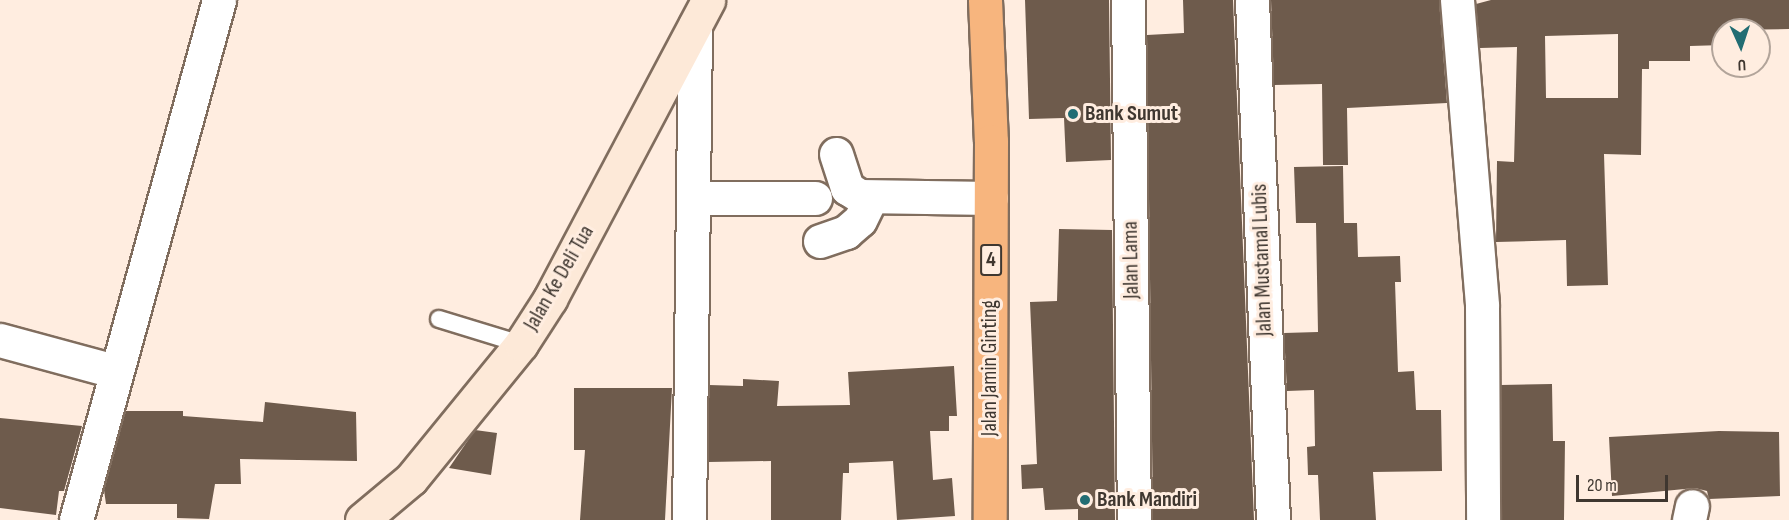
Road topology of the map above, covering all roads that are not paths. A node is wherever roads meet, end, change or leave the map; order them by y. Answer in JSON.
{"nodes":[{"id":1,"x":219,"y":0,"type":"edge"},
{"id":2,"x":985,"y":0,"type":"edge"},
{"id":3,"x":1128,"y":0,"type":"edge"},
{"id":4,"x":1252,"y":0,"type":"edge"},
{"id":5,"x":1457,"y":0,"type":"edge"},
{"id":6,"x":702,"y":13,"type":"edge"},
{"id":7,"x":836,"y":154,"type":"dead end"},
{"id":8,"x":871,"y":197,"type":"junction"},
{"id":9,"x":693,"y":198,"type":"junction"},
{"id":10,"x":815,"y":198,"type":"dead end"},
{"id":11,"x":991,"y":198,"type":"junction"},
{"id":12,"x":820,"y":241,"type":"dead end"},
{"id":13,"x":439,"y":320,"type":"dead end"},
{"id":14,"x":0,"y":340,"type":"edge"},
{"id":15,"x":521,"y":344,"type":"junction"},
{"id":16,"x":114,"y":371,"type":"junction"},
{"id":17,"x":76,"y":520,"type":"edge"},
{"id":18,"x":362,"y":520,"type":"edge"},
{"id":19,"x":689,"y":520,"type":"edge"},
{"id":20,"x":990,"y":520,"type":"edge"},
{"id":21,"x":1134,"y":520,"type":"edge"},
{"id":22,"x":1273,"y":520,"type":"edge"},
{"id":23,"x":1483,"y":520,"type":"edge"}],
"edges":[{"from":1,"to":16,"type":"street"},
{"from":2,"to":11,"type":"highway","name":"Jalan Jamin Ginting","number":"4"},
{"from":3,"to":21,"type":"street","name":"Jalan Lama"},
{"from":4,"to":22,"type":"street","name":"Jalan Mustamal Lubis"},
{"from":5,"to":23,"type":"street"},
{"from":6,"to":9,"type":"street"},
{"from":6,"to":15,"type":"main road","name":"Jalan Ke Deli Tua"},
{"from":7,"to":8,"type":"street"},
{"from":8,"to":11,"type":"street"},
{"from":8,"to":12,"type":"street"},
{"from":9,"to":10,"type":"street"},
{"from":9,"to":19,"type":"street"},
{"from":11,"to":20,"type":"highway","name":"Jalan Jamin Ginting","number":"4"},
{"from":13,"to":15,"type":"lane"},
{"from":14,"to":16,"type":"street"},
{"from":15,"to":18,"type":"main road","name":"Jalan Ke Deli Tua"},
{"from":16,"to":17,"type":"street"}]}
